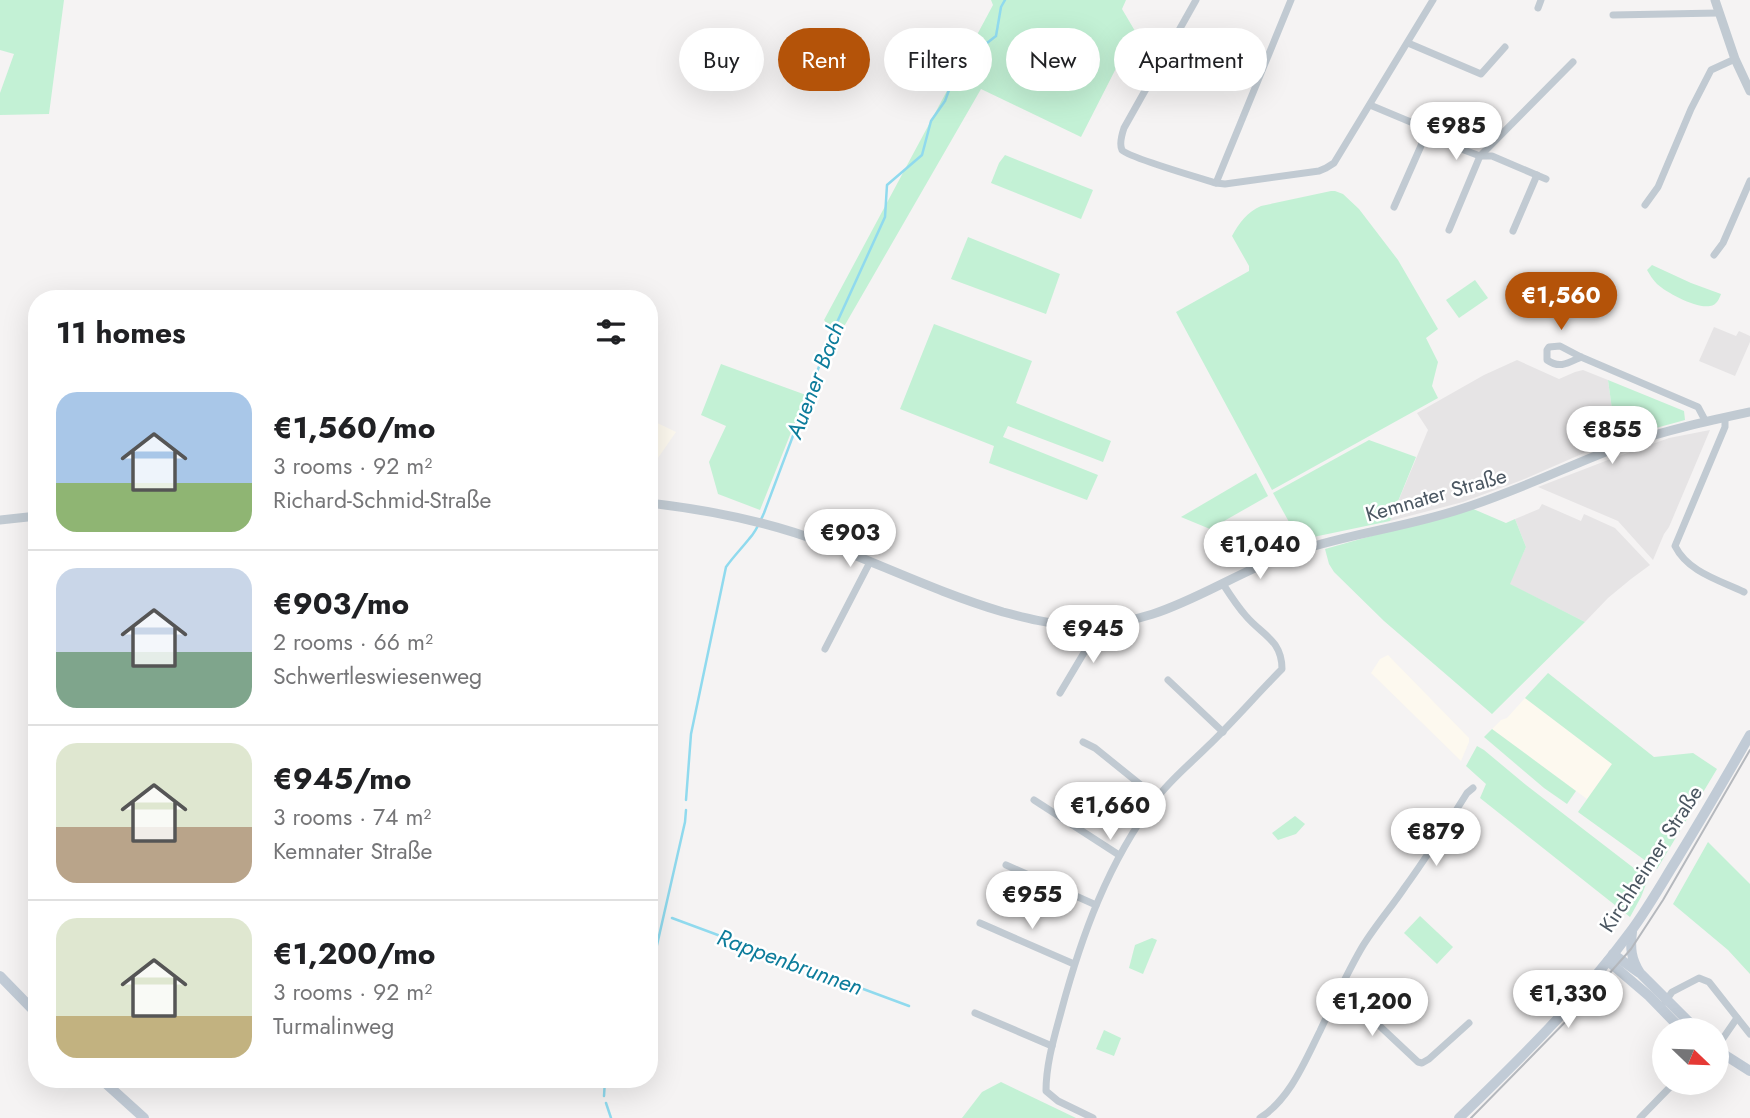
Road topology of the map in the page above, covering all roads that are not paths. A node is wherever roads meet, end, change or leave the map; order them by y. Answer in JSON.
{"nodes":[{"id":1,"x":1196,"y":0,"type":"edge"},
{"id":2,"x":1291,"y":0,"type":"edge"},
{"id":3,"x":1433,"y":0,"type":"edge"},
{"id":4,"x":1715,"y":0,"type":"edge"},
{"id":5,"x":1718,"y":13,"type":"junction"},
{"id":6,"x":1613,"y":15,"type":"dead end"},
{"id":7,"x":1408,"y":43,"type":"junction"},
{"id":8,"x":1505,"y":47,"type":"dead end"},
{"id":9,"x":1735,"y":59,"type":"junction"},
{"id":10,"x":1573,"y":62,"type":"dead end"},
{"id":11,"x":1750,"y":91,"type":"edge"},
{"id":12,"x":1370,"y":105,"type":"junction"},
{"id":13,"x":1428,"y":130,"type":"junction"},
{"id":14,"x":1480,"y":156,"type":"junction"},
{"id":15,"x":1536,"y":175,"type":"junction"},
{"id":16,"x":1546,"y":179,"type":"dead end"},
{"id":17,"x":1750,"y":181,"type":"edge"},
{"id":18,"x":1216,"y":183,"type":"junction"},
{"id":19,"x":1645,"y":205,"type":"dead end"},
{"id":20,"x":1394,"y":207,"type":"dead end"},
{"id":21,"x":1449,"y":230,"type":"dead end"},
{"id":22,"x":1513,"y":231,"type":"dead end"},
{"id":23,"x":1714,"y":255,"type":"dead end"},
{"id":24,"x":1581,"y":357,"type":"dead end"},
{"id":25,"x":1750,"y":412,"type":"edge"},
{"id":26,"x":1725,"y":418,"type":"junction"},
{"id":27,"x":1706,"y":422,"type":"junction"},
{"id":28,"x":658,"y":504,"type":"edge"},
{"id":29,"x":28,"y":517,"type":"edge"},
{"id":30,"x":0,"y":520,"type":"edge"},
{"id":31,"x":870,"y":562,"type":"junction"},
{"id":32,"x":1223,"y":584,"type":"junction"},
{"id":33,"x":1744,"y":592,"type":"dead end"},
{"id":34,"x":1095,"y":626,"type":"junction"},
{"id":35,"x":825,"y":649,"type":"dead end"},
{"id":36,"x":1168,"y":680,"type":"dead end"},
{"id":37,"x":1060,"y":693,"type":"dead end"},
{"id":38,"x":1223,"y":732,"type":"junction"},
{"id":39,"x":1750,"y":735,"type":"edge"},
{"id":40,"x":1083,"y":742,"type":"dead end"},
{"id":41,"x":1473,"y":788,"type":"dead end"},
{"id":42,"x":1157,"y":797,"type":"junction"},
{"id":43,"x":1034,"y":800,"type":"dead end"},
{"id":44,"x":1119,"y":855,"type":"junction"},
{"id":45,"x":1006,"y":865,"type":"dead end"},
{"id":46,"x":1096,"y":905,"type":"junction"},
{"id":47,"x":980,"y":923,"type":"dead end"},
{"id":48,"x":1633,"y":929,"type":"junction"},
{"id":49,"x":1610,"y":958,"type":"junction"},
{"id":50,"x":1074,"y":964,"type":"junction"},
{"id":51,"x":1640,"y":972,"type":"junction"},
{"id":52,"x":0,"y":976,"type":"edge"},
{"id":53,"x":1340,"y":991,"type":"junction"},
{"id":54,"x":1664,"y":1004,"type":"junction"},
{"id":55,"x":28,"y":1005,"type":"edge"},
{"id":56,"x":975,"y":1013,"type":"dead end"},
{"id":57,"x":1674,"y":1018,"type":"edge"},
{"id":58,"x":1682,"y":1018,"type":"edge"},
{"id":59,"x":1737,"y":1018,"type":"junction"},
{"id":60,"x":1469,"y":1023,"type":"dead end"},
{"id":61,"x":1729,"y":1030,"type":"edge"},
{"id":62,"x":1750,"y":1034,"type":"edge"},
{"id":63,"x":1052,"y":1046,"type":"junction"},
{"id":64,"x":1729,"y":1056,"type":"edge"},
{"id":65,"x":1750,"y":1071,"type":"edge"},
{"id":66,"x":111,"y":1088,"type":"edge"},
{"id":67,"x":1661,"y":1096,"type":"edge"},
{"id":68,"x":1271,"y":1111,"type":"junction"},
{"id":69,"x":144,"y":1118,"type":"edge"},
{"id":70,"x":1093,"y":1118,"type":"edge"},
{"id":71,"x":1260,"y":1118,"type":"edge"},
{"id":72,"x":1278,"y":1118,"type":"edge"},
{"id":73,"x":1459,"y":1118,"type":"edge"},
{"id":74,"x":1640,"y":1118,"type":"edge"}],
"edges":[{"from":1,"to":18,"type":"street"},
{"from":2,"to":18,"type":"street"},
{"from":3,"to":7,"type":"street"},
{"from":4,"to":5,"type":"street"},
{"from":5,"to":6,"type":"street"},
{"from":5,"to":9,"type":"street"},
{"from":7,"to":8,"type":"street"},
{"from":7,"to":12,"type":"street"},
{"from":9,"to":11,"type":"street"},
{"from":9,"to":19,"type":"street"},
{"from":10,"to":14,"type":"street"},
{"from":12,"to":13,"type":"street"},
{"from":12,"to":18,"type":"street"},
{"from":13,"to":14,"type":"street"},
{"from":13,"to":20,"type":"street"},
{"from":14,"to":15,"type":"street"},
{"from":14,"to":21,"type":"street"},
{"from":15,"to":16,"type":"street"},
{"from":15,"to":22,"type":"street"},
{"from":17,"to":23,"type":"street"},
{"from":24,"to":27,"type":"street"},
{"from":25,"to":26,"type":"street","name":"Kemnater Straße"},
{"from":26,"to":27,"type":"street","name":"Kemnater Straße"},
{"from":26,"to":33,"type":"street"},
{"from":27,"to":32,"type":"street","name":"Kemnater Straße"},
{"from":28,"to":31,"type":"street","name":"Kemnater Straße"},
{"from":29,"to":30,"type":"street"},
{"from":31,"to":34,"type":"street","name":"Kemnater Straße"},
{"from":31,"to":35,"type":"street"},
{"from":32,"to":34,"type":"street","name":"Kemnater Straße"},
{"from":32,"to":38,"type":"street"},
{"from":34,"to":37,"type":"street"},
{"from":36,"to":38,"type":"street"},
{"from":38,"to":42,"type":"street"},
{"from":39,"to":48,"type":"main road","name":"Kirchheimer Straße"},
{"from":40,"to":42,"type":"street"},
{"from":41,"to":53,"type":"street"},
{"from":42,"to":44,"type":"street"},
{"from":43,"to":44,"type":"street"},
{"from":44,"to":46,"type":"street"},
{"from":45,"to":46,"type":"street"},
{"from":46,"to":50,"type":"street"},
{"from":47,"to":50,"type":"street"},
{"from":48,"to":49,"type":"main road","name":"Kirchheimer Straße"},
{"from":48,"to":51,"type":"main road"},
{"from":49,"to":51,"type":"main road"},
{"from":49,"to":54,"type":"main road"},
{"from":49,"to":73,"type":"main road","name":"Kirchheimer Straße"},
{"from":50,"to":63,"type":"street"},
{"from":51,"to":54,"type":"main road"},
{"from":52,"to":55,"type":"main road"},
{"from":53,"to":60,"type":"street"},
{"from":53,"to":68,"type":"street"},
{"from":54,"to":57,"type":"main road"},
{"from":54,"to":58,"type":"main road"},
{"from":54,"to":59,"type":"street"},
{"from":56,"to":63,"type":"street"},
{"from":59,"to":61,"type":"street"},
{"from":59,"to":62,"type":"street"},
{"from":63,"to":70,"type":"street"},
{"from":64,"to":65,"type":"main road"},
{"from":66,"to":69,"type":"main road"},
{"from":67,"to":74,"type":"street"},
{"from":68,"to":71,"type":"street"},
{"from":68,"to":72,"type":"street"}]}
